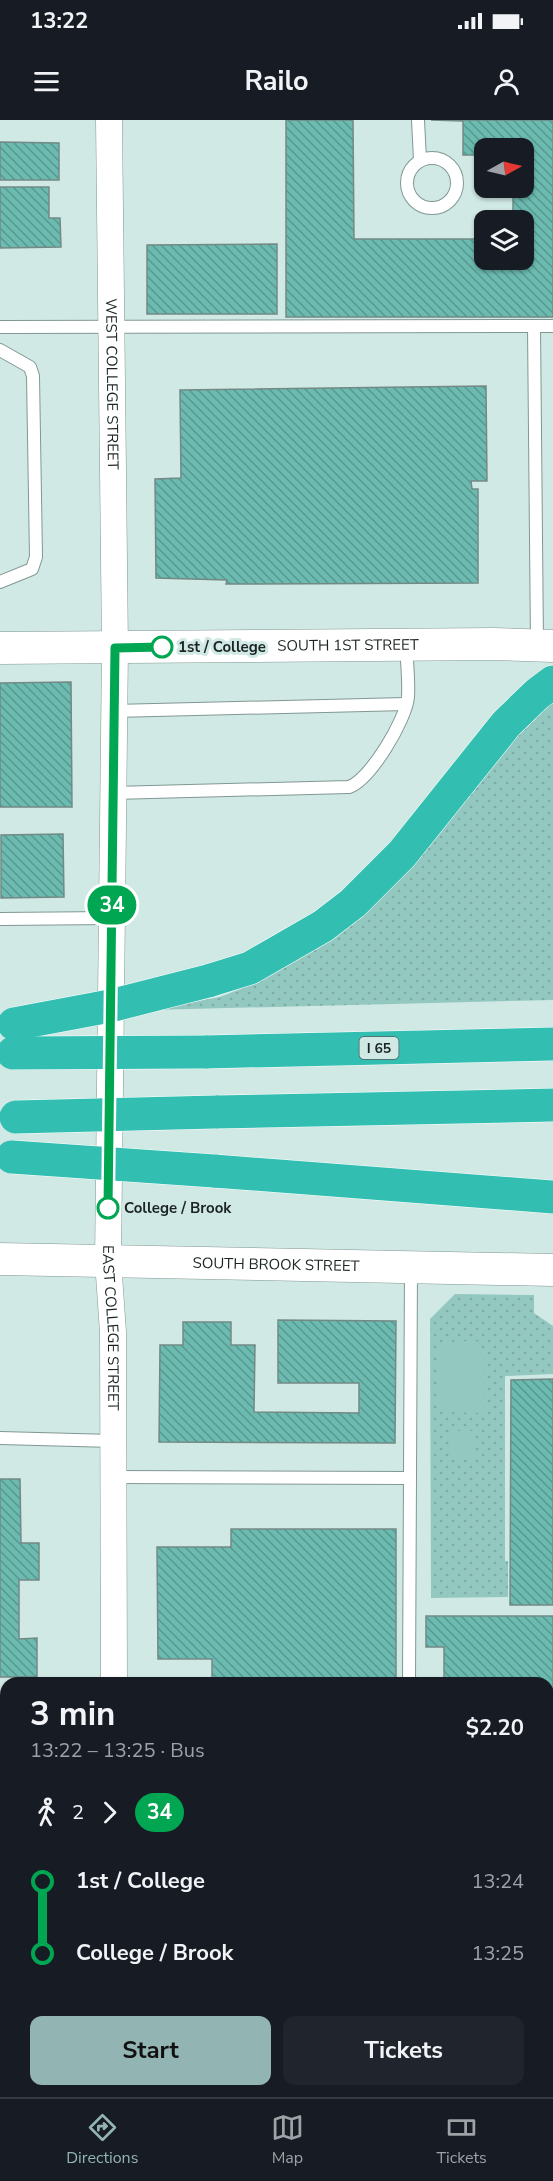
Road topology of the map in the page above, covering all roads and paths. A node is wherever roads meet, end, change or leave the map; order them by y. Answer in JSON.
{"nodes":[{"id":1,"x":109,"y":120,"type":"edge"},
{"id":2,"x":418,"y":120,"type":"edge"},
{"id":3,"x":420,"y":160,"type":"junction"},
{"id":4,"x":534,"y":326,"type":"junction"},
{"id":5,"x":553,"y":326,"type":"edge"},
{"id":6,"x":0,"y":327,"type":"edge"},
{"id":7,"x":111,"y":327,"type":"junction"},
{"id":8,"x":0,"y":350,"type":"edge"},
{"id":9,"x":0,"y":582,"type":"edge"},
{"id":10,"x":406,"y":645,"type":"junction"},
{"id":11,"x":545,"y":646,"type":"edge"},
{"id":12,"x":0,"y":648,"type":"edge"},
{"id":13,"x":115,"y":648,"type":"junction"},
{"id":14,"x":553,"y":682,"type":"edge"},
{"id":15,"x":406,"y":704,"type":"junction"},
{"id":16,"x":114,"y":711,"type":"junction"},
{"id":17,"x":113,"y":793,"type":"junction"},
{"id":18,"x":0,"y":918,"type":"edge"},
{"id":19,"x":111,"y":918,"type":"junction"},
{"id":20,"x":7,"y":1039,"type":"edge"},
{"id":21,"x":553,"y":1044,"type":"edge"},
{"id":22,"x":553,"y":1105,"type":"edge"},
{"id":23,"x":8,"y":1117,"type":"edge"},
{"id":24,"x":6,"y":1156,"type":"edge"},
{"id":25,"x":553,"y":1197,"type":"edge"},
{"id":26,"x":0,"y":1259,"type":"edge"},
{"id":27,"x":108,"y":1261,"type":"junction"},
{"id":28,"x":411,"y":1267,"type":"junction"},
{"id":29,"x":553,"y":1270,"type":"edge"},
{"id":30,"x":0,"y":1438,"type":"edge"},
{"id":31,"x":113,"y":1441,"type":"junction"},
{"id":32,"x":113,"y":1477,"type":"junction"},
{"id":33,"x":410,"y":1478,"type":"junction"},
{"id":34,"x":114,"y":1677,"type":"edge"},
{"id":35,"x":410,"y":1677,"type":"edge"}],
"edges":[{"from":1,"to":7,"type":"street","name":"WEST COLLEGE STREET"},
{"from":2,"to":3,"type":"lane"},
{"from":3,"to":3,"type":"lane"},
{"from":4,"to":5,"type":"lane"},
{"from":4,"to":7,"type":"lane"},
{"from":4,"to":11,"type":"lane"},
{"from":6,"to":7,"type":"lane"},
{"from":7,"to":13,"type":"street","name":"WEST COLLEGE STREET"},
{"from":8,"to":9,"type":"lane"},
{"from":10,"to":11,"type":"street","name":"SOUTH 1ST STREET"},
{"from":10,"to":13,"type":"street","name":"SOUTH 1ST STREET"},
{"from":10,"to":15,"type":"lane"},
{"from":12,"to":13,"type":"street","name":"SOUTH 1ST STREET"},
{"from":13,"to":16,"type":"street","name":"EAST COLLEGE STREET"},
{"from":14,"to":20,"type":"highway","bridge":true},
{"from":15,"to":16,"type":"lane"},
{"from":15,"to":17,"type":"lane"},
{"from":16,"to":17,"type":"street","name":"EAST COLLEGE STREET"},
{"from":17,"to":19,"type":"street","name":"EAST COLLEGE STREET"},
{"from":18,"to":19,"type":"lane"},
{"from":19,"to":27,"type":"street","name":"EAST COLLEGE STREET"},
{"from":20,"to":21,"type":"highway","number":"I 65","bridge":true},
{"from":22,"to":23,"type":"highway","bridge":true},
{"from":24,"to":25,"type":"highway","bridge":true},
{"from":26,"to":27,"type":"street","name":"SOUTH BROOK STREET"},
{"from":27,"to":28,"type":"street","name":"SOUTH BROOK STREET"},
{"from":27,"to":31,"type":"street","name":"EAST COLLEGE STREET"},
{"from":28,"to":29,"type":"street","name":"SOUTH BROOK STREET"},
{"from":28,"to":33,"type":"lane"},
{"from":30,"to":31,"type":"lane"},
{"from":31,"to":32,"type":"street","name":"EAST COLLEGE STREET"},
{"from":32,"to":33,"type":"lane"},
{"from":32,"to":34,"type":"street","name":"EAST COLLEGE STREET"},
{"from":33,"to":35,"type":"lane"}]}
